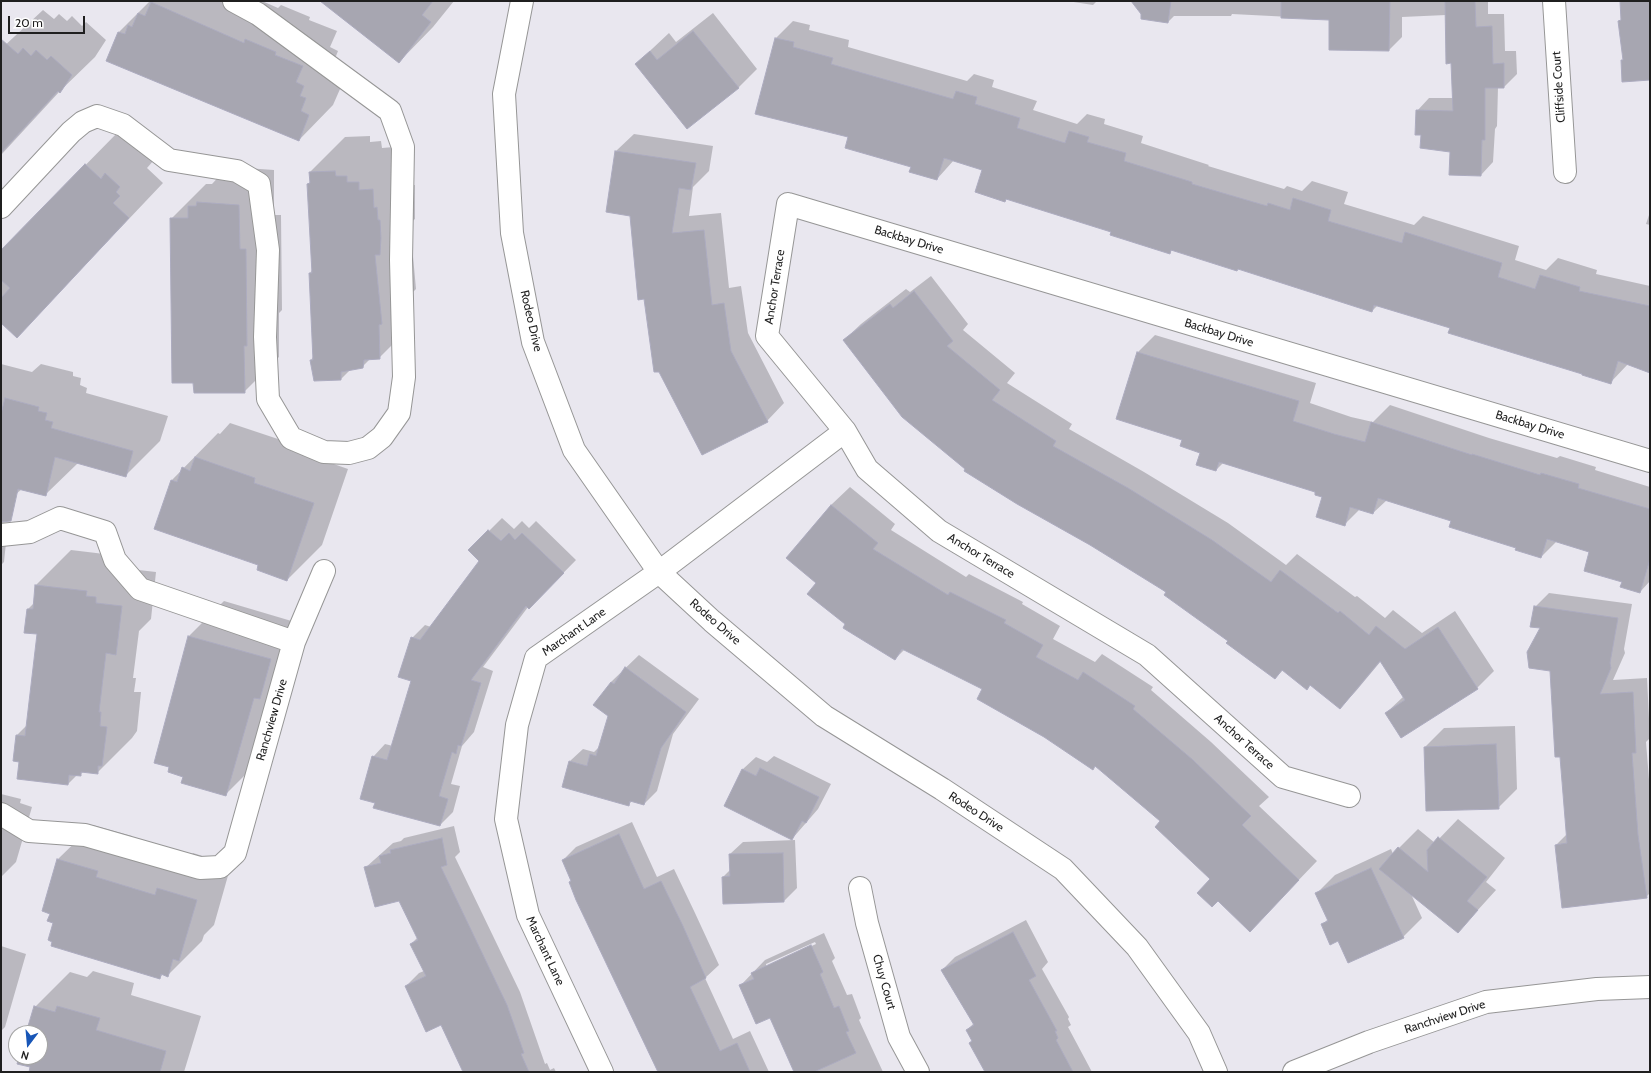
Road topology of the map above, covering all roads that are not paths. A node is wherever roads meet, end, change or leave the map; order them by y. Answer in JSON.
{"nodes":[{"id":1,"x":234,"y":1,"type":"edge"},
{"id":2,"x":522,"y":1,"type":"edge"},
{"id":3,"x":1554,"y":1,"type":"edge"},
{"id":4,"x":1565,"y":172,"type":"dead end"},
{"id":5,"x":788,"y":204,"type":"joint"},
{"id":6,"x":1,"y":207,"type":"edge"},
{"id":7,"x":845,"y":431,"type":"junction"},
{"id":8,"x":1650,"y":461,"type":"edge"},
{"id":9,"x":1,"y":535,"type":"edge"},
{"id":10,"x":324,"y":571,"type":"dead end"},
{"id":11,"x":659,"y":572,"type":"junction"},
{"id":12,"x":294,"y":642,"type":"junction"},
{"id":13,"x":1348,"y":796,"type":"dead end"},
{"id":14,"x":1,"y":814,"type":"edge"},
{"id":15,"x":860,"y":888,"type":"dead end"},
{"id":16,"x":1650,"y":987,"type":"edge"},
{"id":17,"x":602,"y":1072,"type":"edge"},
{"id":18,"x":918,"y":1072,"type":"edge"},
{"id":19,"x":1216,"y":1072,"type":"edge"},
{"id":20,"x":1294,"y":1072,"type":"edge"}],
"edges":[{"from":1,"to":6,"type":"street"},
{"from":2,"to":11,"type":"street","name":"Rodeo Drive"},
{"from":3,"to":4,"type":"street","name":"Cliffside Court"},
{"from":5,"to":7,"type":"street","name":"Anchor Terrace"},
{"from":5,"to":8,"type":"street","name":"Backbay Drive"},
{"from":7,"to":11,"type":"street","name":"Marchant Lane"},
{"from":7,"to":13,"type":"street","name":"Anchor Terrace"},
{"from":9,"to":12,"type":"street"},
{"from":10,"to":12,"type":"street","name":"Ranchview Drive"},
{"from":11,"to":17,"type":"street","name":"Marchant Lane"},
{"from":11,"to":19,"type":"street","name":"Rodeo Drive"},
{"from":12,"to":14,"type":"street","name":"Ranchview Drive"},
{"from":15,"to":18,"type":"street","name":"Chuy Court"},
{"from":16,"to":20,"type":"street","name":"Ranchview Drive"}]}
